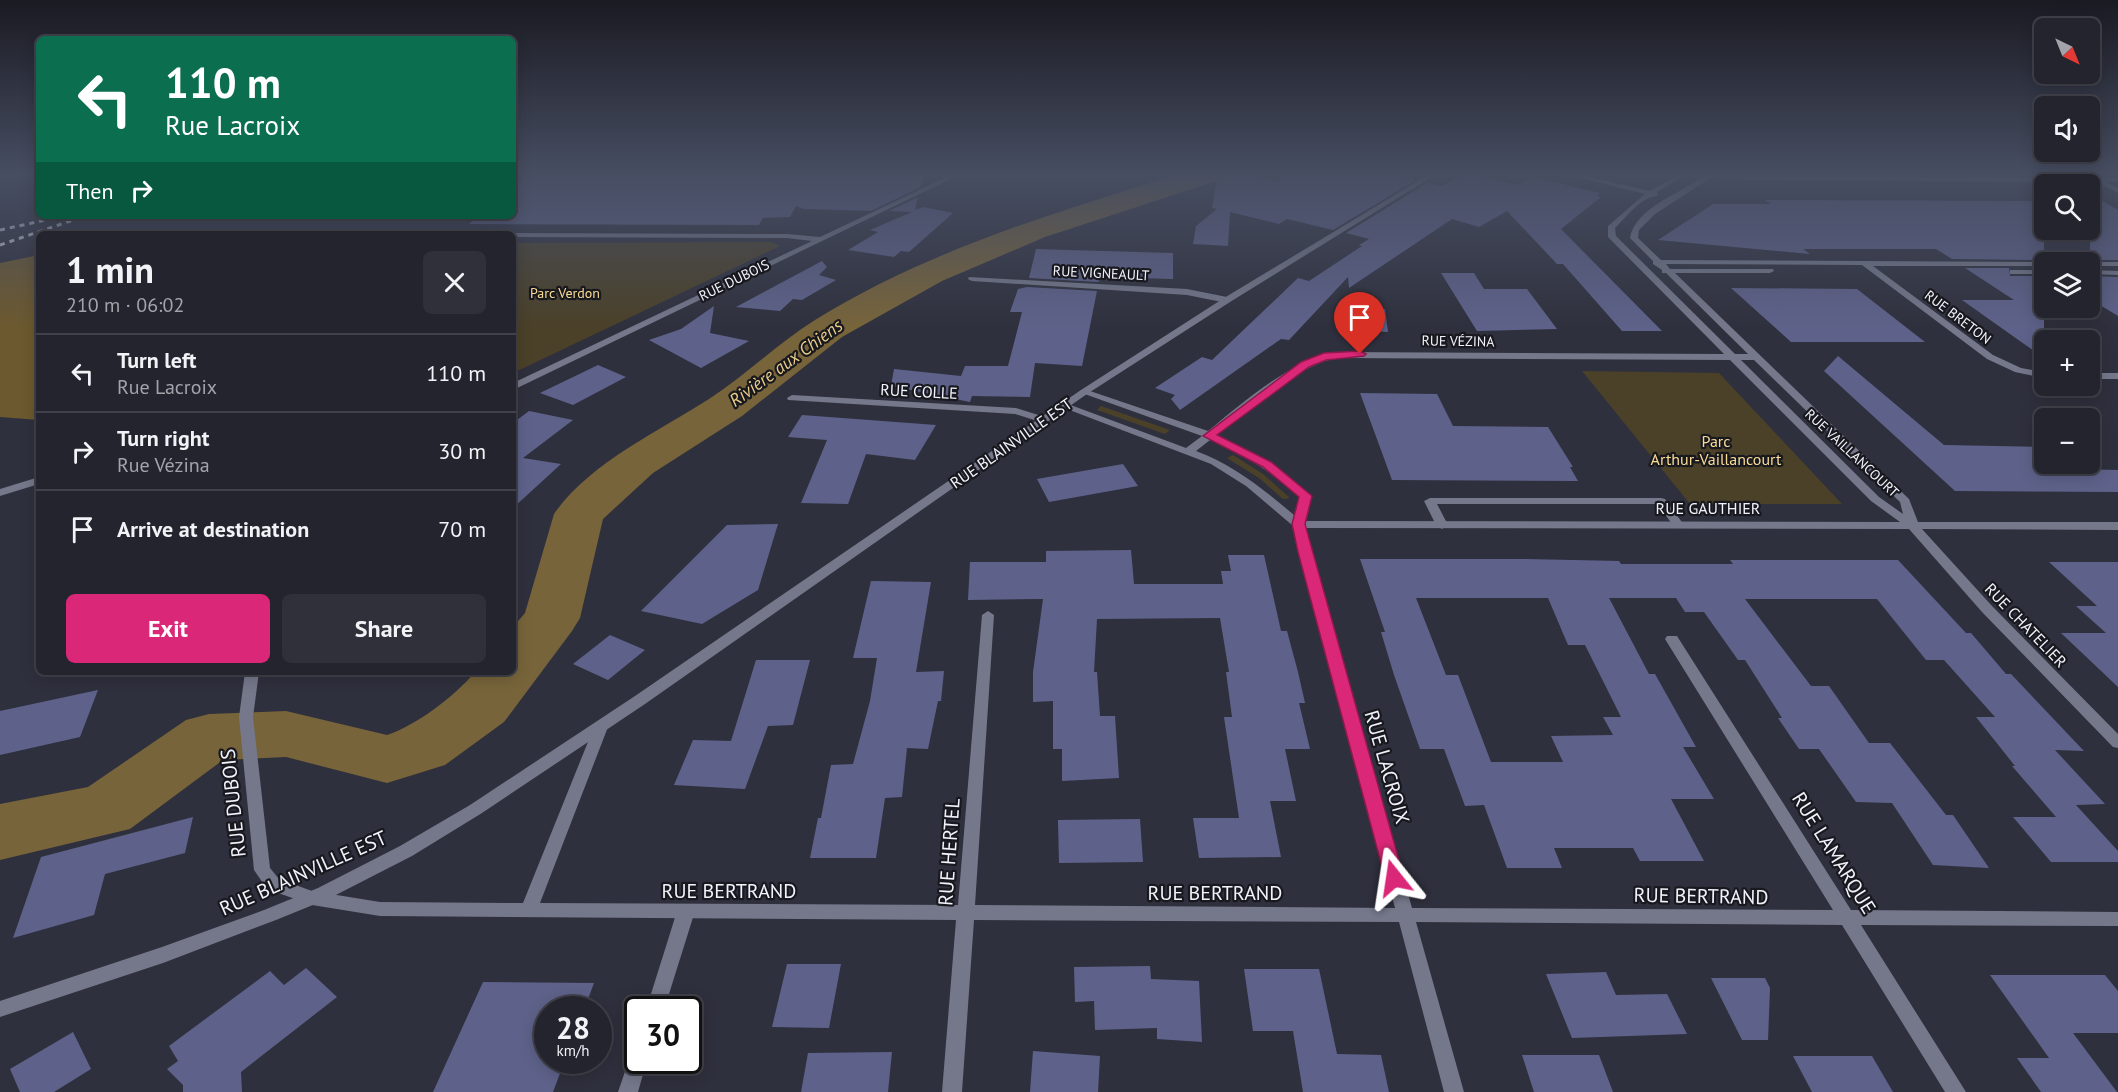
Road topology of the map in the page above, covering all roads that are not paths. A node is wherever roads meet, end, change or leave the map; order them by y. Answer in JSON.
{"nodes":[{"id":1,"x":846,"y":226,"type":"edge"},
{"id":2,"x":1348,"y":226,"type":"edge"},
{"id":3,"x":1615,"y":226,"type":"edge"},
{"id":4,"x":1640,"y":226,"type":"edge"},
{"id":5,"x":516,"y":235,"type":"edge"},
{"id":6,"x":818,"y":239,"type":"junction"},
{"id":7,"x":1636,"y":261,"type":"junction"},
{"id":8,"x":1659,"y":262,"type":"junction"},
{"id":9,"x":1864,"y":263,"type":"junction"},
{"id":10,"x":2034,"y":264,"type":"edge"},
{"id":11,"x":2100,"y":264,"type":"edge"},
{"id":12,"x":2118,"y":264,"type":"edge"},
{"id":13,"x":1667,"y":270,"type":"junction"},
{"id":14,"x":1645,"y":271,"type":"junction"},
{"id":15,"x":1875,"y":271,"type":"junction"},
{"id":16,"x":2034,"y":272,"type":"edge"},
{"id":17,"x":2100,"y":272,"type":"edge"},
{"id":18,"x":2118,"y":273,"type":"edge"},
{"id":19,"x":972,"y":279,"type":"dead end"},
{"id":20,"x":1227,"y":300,"type":"junction"},
{"id":21,"x":1732,"y":357,"type":"junction"},
{"id":22,"x":1757,"y":357,"type":"junction"},
{"id":23,"x":2034,"y":373,"type":"edge"},
{"id":24,"x":2100,"y":376,"type":"edge"},
{"id":25,"x":2118,"y":376,"type":"edge"},
{"id":26,"x":516,"y":386,"type":"edge"},
{"id":27,"x":1084,"y":392,"type":"junction"},
{"id":28,"x":792,"y":398,"type":"dead end"},
{"id":29,"x":1064,"y":406,"type":"junction"},
{"id":30,"x":1044,"y":420,"type":"junction"},
{"id":31,"x":1209,"y":436,"type":"junction"},
{"id":32,"x":1189,"y":451,"type":"junction"},
{"id":33,"x":36,"y":481,"type":"edge"},
{"id":34,"x":0,"y":493,"type":"edge"},
{"id":35,"x":1298,"y":524,"type":"junction"},
{"id":36,"x":1442,"y":525,"type":"junction"},
{"id":37,"x":1678,"y":525,"type":"junction"},
{"id":38,"x":1913,"y":526,"type":"junction"},
{"id":39,"x":2118,"y":526,"type":"edge"},
{"id":40,"x":988,"y":615,"type":"dead end"},
{"id":41,"x":1672,"y":639,"type":"dead end"},
{"id":42,"x":252,"y":675,"type":"edge"},
{"id":43,"x":601,"y":727,"type":"junction"},
{"id":44,"x":2118,"y":743,"type":"edge"},
{"id":45,"x":312,"y":898,"type":"junction"},
{"id":46,"x":529,"y":910,"type":"junction"},
{"id":47,"x":686,"y":911,"type":"junction"},
{"id":48,"x":966,"y":912,"type":"junction"},
{"id":49,"x":1403,"y":915,"type":"junction"},
{"id":50,"x":1848,"y":917,"type":"junction"},
{"id":51,"x":2118,"y":919,"type":"edge"},
{"id":52,"x":659,"y":996,"type":"edge"},
{"id":53,"x":0,"y":1009,"type":"edge"},
{"id":54,"x":634,"y":1074,"type":"edge"},
{"id":55,"x":628,"y":1092,"type":"edge"},
{"id":56,"x":952,"y":1092,"type":"edge"},
{"id":57,"x":1454,"y":1092,"type":"edge"},
{"id":58,"x":1956,"y":1092,"type":"edge"}],
"edges":[{"from":1,"to":6,"type":"street","name":"RUE DUBOIS"},
{"from":2,"to":20,"type":"street","name":"RUE BLAINVILLE EST"},
{"from":3,"to":7,"type":"street","name":"RUE VAILLANCOURT"},
{"from":4,"to":8,"type":"street","name":"RUE VAILLANCOURT"},
{"from":5,"to":6,"type":"street"},
{"from":6,"to":26,"type":"street","name":"RUE DUBOIS"},
{"from":7,"to":8,"type":"street"},
{"from":7,"to":14,"type":"street","name":"RUE VAILLANCOURT"},
{"from":8,"to":9,"type":"street"},
{"from":8,"to":13,"type":"street","name":"RUE VAILLANCOURT"},
{"from":9,"to":10,"type":"street"},
{"from":9,"to":15,"type":"street","name":"RUE BRETON"},
{"from":11,"to":12,"type":"street"},
{"from":13,"to":14,"type":"street"},
{"from":13,"to":15,"type":"street"},
{"from":13,"to":22,"type":"street","name":"RUE VAILLANCOURT"},
{"from":14,"to":21,"type":"street","name":"RUE VAILLANCOURT"},
{"from":15,"to":16,"type":"street"},
{"from":15,"to":23,"type":"street","name":"RUE BRETON"},
{"from":17,"to":18,"type":"street"},
{"from":19,"to":20,"type":"street","name":"RUE VIGNEAULT"},
{"from":20,"to":27,"type":"street","name":"RUE BLAINVILLE EST"},
{"from":21,"to":22,"type":"street","name":"RUE VÉZINA"},
{"from":21,"to":31,"type":"street","name":"RUE VÉZINA"},
{"from":21,"to":38,"type":"street","name":"RUE VAILLANCOURT"},
{"from":22,"to":38,"type":"street","name":"RUE VAILLANCOURT"},
{"from":24,"to":25,"type":"street"},
{"from":27,"to":29,"type":"street","name":"RUE BLAINVILLE EST"},
{"from":27,"to":31,"type":"street","name":"RUE LACROIX"},
{"from":28,"to":30,"type":"street","name":"RUE COLLE"},
{"from":29,"to":30,"type":"street","name":"RUE BLAINVILLE EST"},
{"from":29,"to":32,"type":"street"},
{"from":30,"to":43,"type":"street","name":"RUE BLAINVILLE EST"},
{"from":31,"to":32,"type":"street","name":"RUE VÉZINA"},
{"from":31,"to":35,"type":"street","name":"RUE LACROIX"},
{"from":32,"to":35,"type":"street"},
{"from":33,"to":34,"type":"street"},
{"from":35,"to":36,"type":"street","name":"RUE GAUTHIER"},
{"from":35,"to":49,"type":"street","name":"RUE LACROIX"},
{"from":36,"to":37,"type":"street","name":"RUE GAUTHIER"},
{"from":36,"to":37,"type":"street"},
{"from":37,"to":38,"type":"street","name":"RUE GAUTHIER"},
{"from":38,"to":39,"type":"street","name":"RUE GAUTHIER"},
{"from":38,"to":44,"type":"street","name":"RUE CHATELIER"},
{"from":40,"to":48,"type":"street","name":"RUE HERTEL"},
{"from":41,"to":50,"type":"street","name":"RUE LAMARQUE"},
{"from":42,"to":45,"type":"street","name":"RUE DUBOIS"},
{"from":43,"to":45,"type":"street","name":"RUE BLAINVILLE EST"},
{"from":43,"to":46,"type":"street"},
{"from":45,"to":46,"type":"street","name":"RUE BERTRAND"},
{"from":45,"to":53,"type":"street","name":"RUE BLAINVILLE EST"},
{"from":46,"to":47,"type":"street","name":"RUE BERTRAND"},
{"from":47,"to":48,"type":"street","name":"RUE BERTRAND"},
{"from":47,"to":52,"type":"street"},
{"from":48,"to":49,"type":"street","name":"RUE BERTRAND"},
{"from":48,"to":56,"type":"street","name":"RUE HERTEL"},
{"from":49,"to":50,"type":"street","name":"RUE BERTRAND"},
{"from":49,"to":57,"type":"street","name":"RUE LACROIX"},
{"from":50,"to":51,"type":"street","name":"RUE BERTRAND"},
{"from":50,"to":58,"type":"street","name":"RUE LAMARQUE"},
{"from":54,"to":55,"type":"street"}]}
